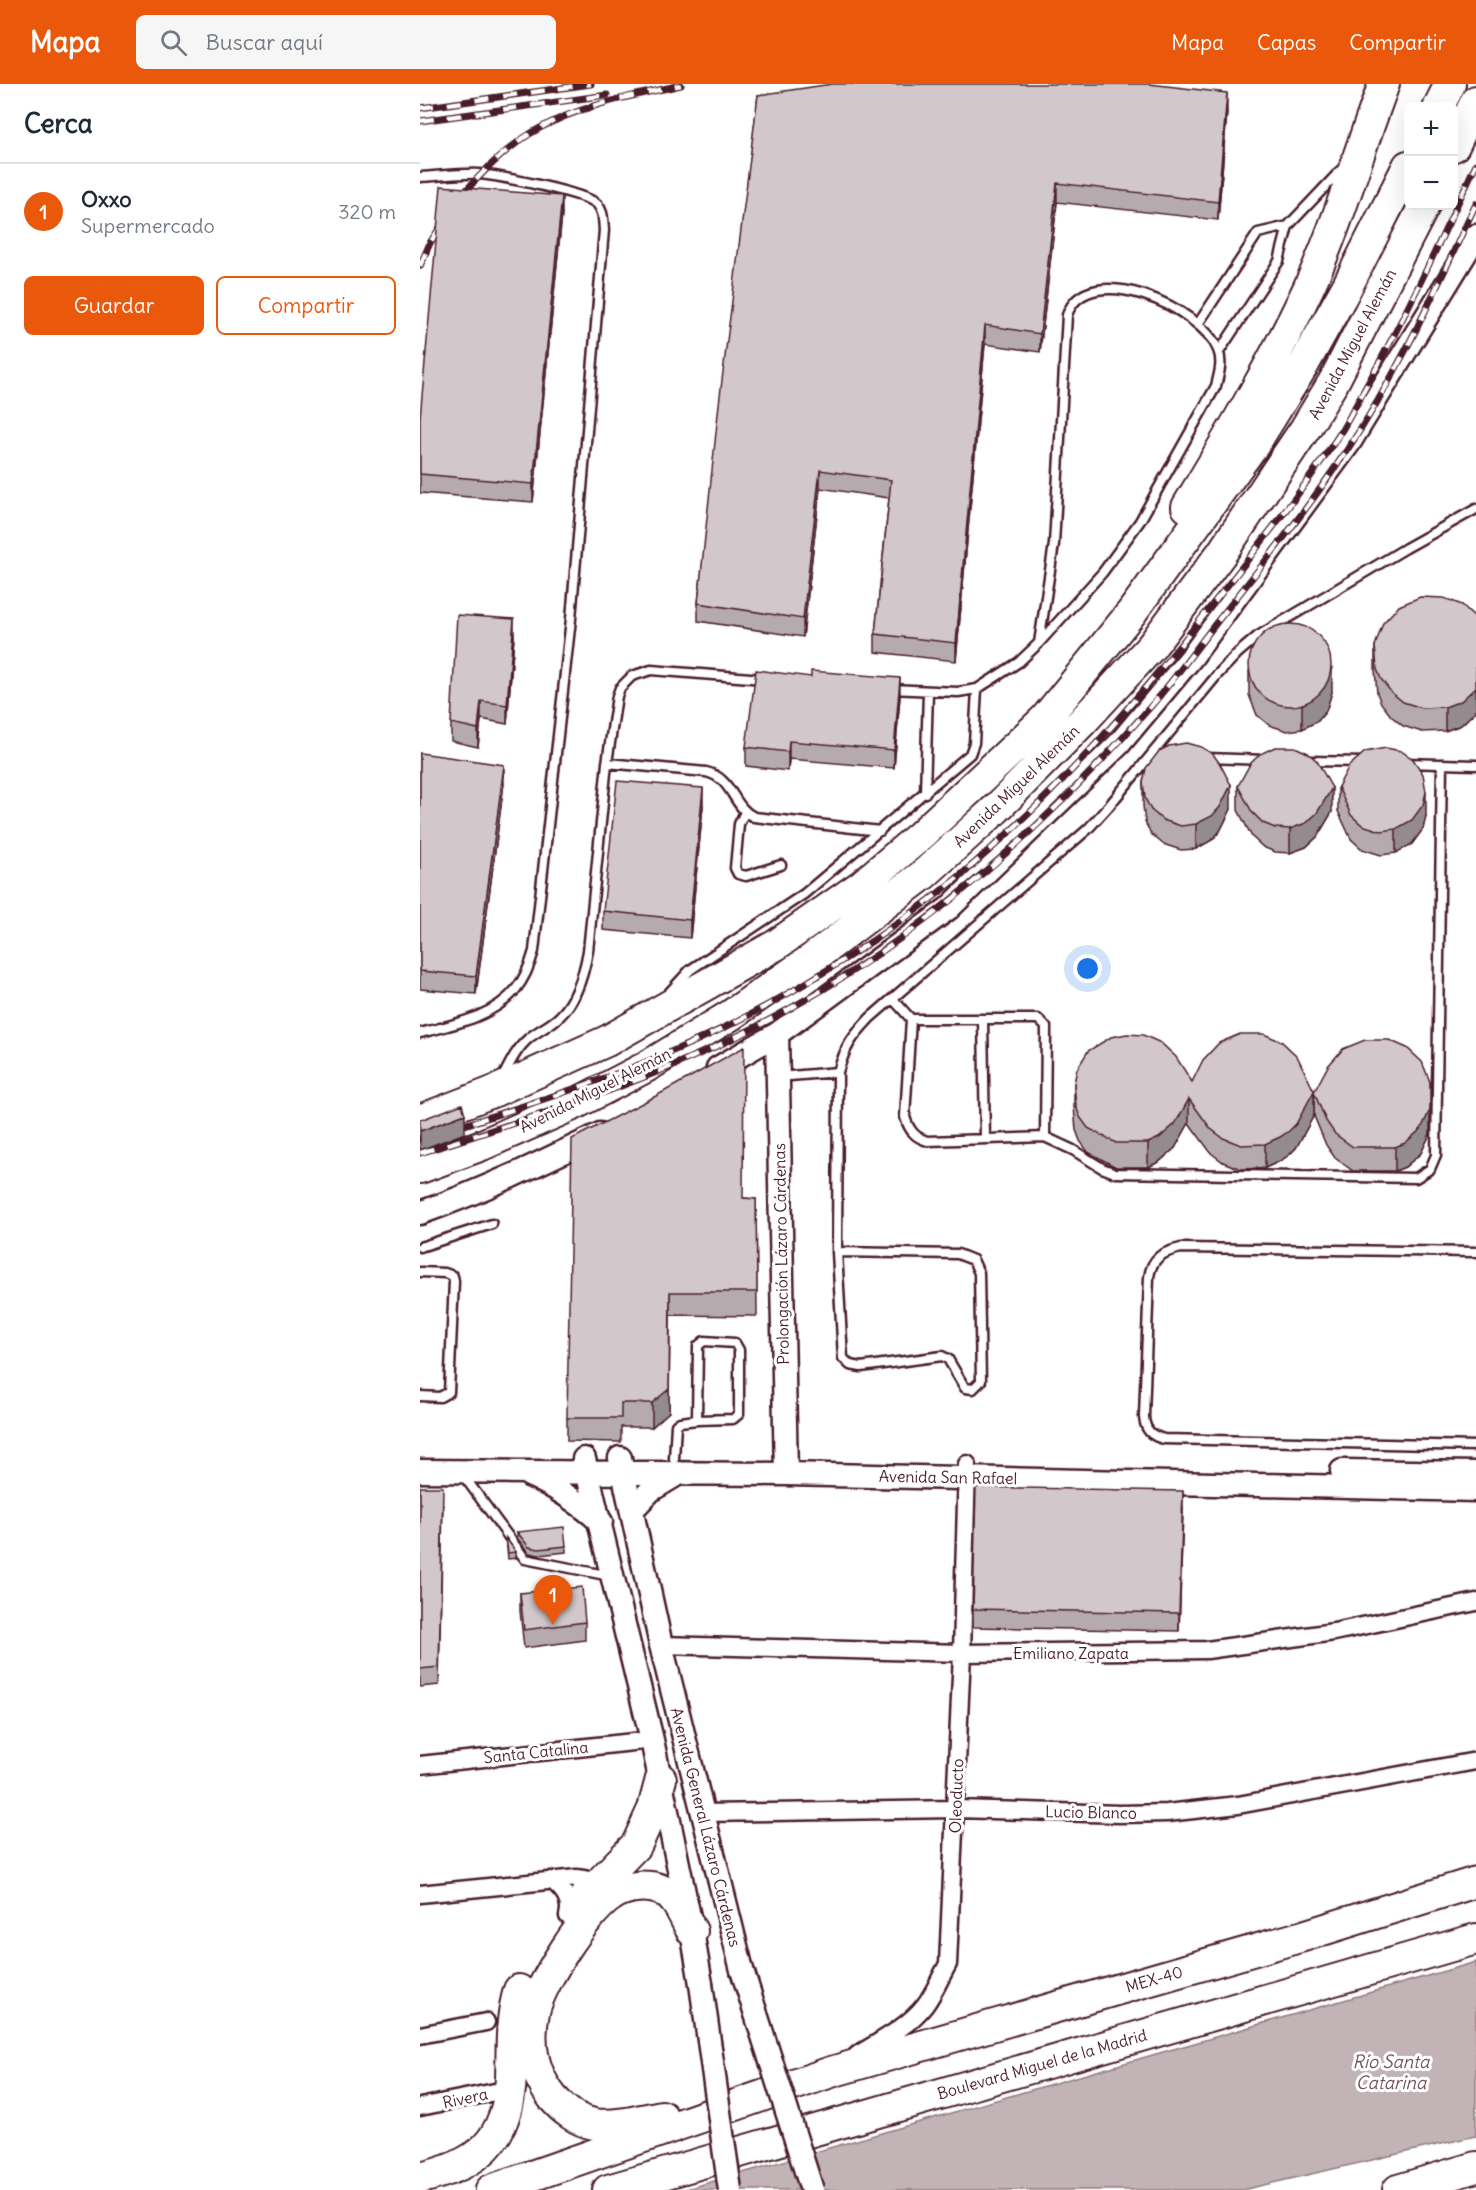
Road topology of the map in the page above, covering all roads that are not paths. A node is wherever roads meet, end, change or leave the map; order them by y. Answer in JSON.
{"nodes":[{"id":1,"x":1384,"y":84,"type":"edge"},
{"id":2,"x":1450,"y":84,"type":"edge"},
{"id":3,"x":1476,"y":101,"type":"edge"},
{"id":4,"x":1440,"y":102,"type":"edge"},
{"id":5,"x":1458,"y":138,"type":"edge"},
{"id":6,"x":1359,"y":151,"type":"junction"},
{"id":7,"x":1404,"y":174,"type":"edge"},
{"id":8,"x":420,"y":177,"type":"edge"},
{"id":9,"x":1422,"y":210,"type":"edge"},
{"id":10,"x":1288,"y":226,"type":"junction"},
{"id":11,"x":1475,"y":239,"type":"edge"},
{"id":12,"x":1198,"y":324,"type":"junction"},
{"id":13,"x":1219,"y":352,"type":"junction"},
{"id":14,"x":1476,"y":510,"type":"edge"},
{"id":15,"x":1132,"y":612,"type":"junction"},
{"id":16,"x":1039,"y":643,"type":"junction"},
{"id":17,"x":778,"y":680,"type":"edge"},
{"id":18,"x":882,"y":688,"type":"edge"},
{"id":19,"x":976,"y":689,"type":"junction"},
{"id":20,"x":928,"y":692,"type":"junction"},
{"id":21,"x":1150,"y":757,"type":"junction"},
{"id":22,"x":1162,"y":757,"type":"edge"},
{"id":23,"x":1197,"y":758,"type":"edge"},
{"id":24,"x":1279,"y":760,"type":"edge"},
{"id":25,"x":1302,"y":761,"type":"edge"},
{"id":26,"x":607,"y":763,"type":"junction"},
{"id":27,"x":1372,"y":763,"type":"edge"},
{"id":28,"x":1395,"y":763,"type":"edge"},
{"id":29,"x":1442,"y":764,"type":"junction"},
{"id":30,"x":1476,"y":765,"type":"edge"},
{"id":31,"x":925,"y":793,"type":"junction"},
{"id":32,"x":745,"y":812,"type":"junction"},
{"id":33,"x":880,"y":831,"type":"junction"},
{"id":34,"x":781,"y":865,"type":"dead end"},
{"id":35,"x":893,"y":999,"type":"junction"},
{"id":36,"x":651,"y":1015,"type":"junction"},
{"id":37,"x":911,"y":1019,"type":"junction"},
{"id":38,"x":983,"y":1019,"type":"junction"},
{"id":39,"x":420,"y":1033,"type":"edge"},
{"id":40,"x":777,"y":1034,"type":"junction"},
{"id":41,"x":838,"y":1072,"type":"junction"},
{"id":42,"x":777,"y":1077,"type":"junction"},
{"id":43,"x":699,"y":1079,"type":"edge"},
{"id":44,"x":495,"y":1091,"type":"junction"},
{"id":45,"x":420,"y":1120,"type":"edge"},
{"id":46,"x":621,"y":1123,"type":"edge"},
{"id":47,"x":1045,"y":1137,"type":"junction"},
{"id":48,"x":985,"y":1139,"type":"junction"},
{"id":49,"x":420,"y":1168,"type":"edge"},
{"id":50,"x":420,"y":1213,"type":"edge"},
{"id":51,"x":492,"y":1224,"type":"dead end"},
{"id":52,"x":420,"y":1247,"type":"edge"},
{"id":53,"x":837,"y":1252,"type":"junction"},
{"id":54,"x":1476,"y":1252,"type":"edge"},
{"id":55,"x":420,"y":1272,"type":"edge"},
{"id":56,"x":420,"y":1396,"type":"edge"},
{"id":57,"x":697,"y":1420,"type":"junction"},
{"id":58,"x":1476,"y":1446,"type":"edge"},
{"id":59,"x":420,"y":1456,"type":"edge"},
{"id":60,"x":586,"y":1465,"type":"junction"},
{"id":61,"x":622,"y":1465,"type":"junction"},
{"id":62,"x":676,"y":1466,"type":"junction"},
{"id":63,"x":786,"y":1467,"type":"junction"},
{"id":64,"x":420,"y":1471,"type":"edge"},
{"id":65,"x":460,"y":1471,"type":"junction"},
{"id":66,"x":519,"y":1471,"type":"junction"},
{"id":67,"x":967,"y":1471,"type":"junction"},
{"id":68,"x":1476,"y":1473,"type":"edge"},
{"id":69,"x":1476,"y":1490,"type":"edge"},
{"id":70,"x":632,"y":1510,"type":"junction"},
{"id":71,"x":601,"y":1522,"type":"junction"},
{"id":72,"x":614,"y":1577,"type":"junction"},
{"id":73,"x":1476,"y":1602,"type":"edge"},
{"id":74,"x":661,"y":1645,"type":"junction"},
{"id":75,"x":962,"y":1653,"type":"junction"},
{"id":76,"x":652,"y":1740,"type":"junction"},
{"id":77,"x":1476,"y":1761,"type":"edge"},
{"id":78,"x":420,"y":1765,"type":"edge"},
{"id":79,"x":661,"y":1779,"type":"junction"},
{"id":80,"x":956,"y":1809,"type":"junction"},
{"id":81,"x":702,"y":1813,"type":"junction"},
{"id":82,"x":551,"y":1880,"type":"junction"},
{"id":83,"x":1476,"y":1882,"type":"edge"},
{"id":84,"x":420,"y":1894,"type":"edge"},
{"id":85,"x":597,"y":1895,"type":"junction"},
{"id":86,"x":568,"y":1916,"type":"junction"},
{"id":87,"x":692,"y":1931,"type":"junction"},
{"id":88,"x":1476,"y":1938,"type":"edge"},
{"id":89,"x":486,"y":2022,"type":"dead end"},
{"id":90,"x":420,"y":2035,"type":"edge"},
{"id":91,"x":831,"y":2072,"type":"junction"},
{"id":92,"x":510,"y":2089,"type":"junction"},
{"id":93,"x":420,"y":2107,"type":"edge"},
{"id":94,"x":734,"y":2107,"type":"junction"},
{"id":95,"x":1476,"y":2167,"type":"edge"},
{"id":96,"x":420,"y":2178,"type":"edge"},
{"id":97,"x":491,"y":2190,"type":"edge"},
{"id":98,"x":608,"y":2190,"type":"edge"},
{"id":99,"x":730,"y":2190,"type":"edge"},
{"id":100,"x":812,"y":2190,"type":"edge"},
{"id":101,"x":1398,"y":2190,"type":"edge"}],
"edges":[{"from":1,"to":6,"type":"highway"},
{"from":2,"to":4,"type":"highway"},
{"from":3,"to":5,"type":"highway"},
{"from":6,"to":10,"type":"lane"},
{"from":6,"to":15,"type":"highway"},
{"from":7,"to":15,"type":"highway","name":"Avenida Miguel Alemán"},
{"from":8,"to":39,"type":"lane"},
{"from":9,"to":49,"type":"highway","name":"Avenida Miguel Alemán"},
{"from":10,"to":12,"type":"lane"},
{"from":10,"to":13,"type":"lane"},
{"from":11,"to":40,"type":"street"},
{"from":12,"to":13,"type":"lane"},
{"from":12,"to":16,"type":"lane"},
{"from":13,"to":16,"type":"lane"},
{"from":14,"to":21,"type":"lane"},
{"from":15,"to":36,"type":"highway","name":"Avenida Miguel Alemán"},
{"from":16,"to":19,"type":"lane"},
{"from":17,"to":26,"type":"lane"},
{"from":18,"to":20,"type":"lane"},
{"from":19,"to":20,"type":"lane"},
{"from":19,"to":31,"type":"lane"},
{"from":20,"to":31,"type":"lane"},
{"from":21,"to":22,"type":"lane"},
{"from":21,"to":35,"type":"lane"},
{"from":23,"to":24,"type":"lane"},
{"from":25,"to":27,"type":"lane"},
{"from":26,"to":32,"type":"lane"},
{"from":26,"to":44,"type":"lane"},
{"from":28,"to":29,"type":"lane"},
{"from":29,"to":30,"type":"lane"},
{"from":29,"to":47,"type":"lane"},
{"from":31,"to":33,"type":"lane"},
{"from":32,"to":33,"type":"lane"},
{"from":32,"to":34,"type":"lane"},
{"from":33,"to":36,"type":"lane"},
{"from":35,"to":37,"type":"lane"},
{"from":35,"to":41,"type":"lane"},
{"from":36,"to":44,"type":"highway","name":"Avenida Miguel Alemán"},
{"from":37,"to":38,"type":"lane"},
{"from":37,"to":48,"type":"lane"},
{"from":38,"to":47,"type":"lane"},
{"from":38,"to":48,"type":"lane"},
{"from":40,"to":42,"type":"street","name":"Prolongación Lázaro Cárdenas"},
{"from":40,"to":43,"type":"street"},
{"from":41,"to":42,"type":"lane"},
{"from":41,"to":53,"type":"lane"},
{"from":42,"to":63,"type":"street","name":"Prolongación Lázaro Cárdenas"},
{"from":44,"to":45,"type":"highway","name":"Avenida Miguel Alemán"},
{"from":46,"to":50,"type":"street"},
{"from":47,"to":48,"type":"lane"},
{"from":51,"to":52,"type":"lane"},
{"from":53,"to":53,"type":"lane"},
{"from":54,"to":58,"type":"lane"},
{"from":55,"to":56,"type":"lane"},
{"from":57,"to":57,"type":"lane"},
{"from":57,"to":62,"type":"lane"},
{"from":59,"to":60,"type":"street","name":"Avenida San Rafael"},
{"from":60,"to":61,"type":"street","name":"Avenida San Rafael"},
{"from":60,"to":66,"type":"street","name":"Avenida San Rafael"},
{"from":60,"to":71,"type":"street","name":"Avenida General Lázaro Cárdenas"},
{"from":61,"to":62,"type":"street","name":"Avenida San Rafael"},
{"from":61,"to":70,"type":"street","name":"Avenida General Lázaro Cárdenas"},
{"from":62,"to":63,"type":"street","name":"Avenida San Rafael"},
{"from":62,"to":70,"type":"street"},
{"from":63,"to":67,"type":"street","name":"Avenida San Rafael"},
{"from":64,"to":65,"type":"street","name":"Avenida San Rafael"},
{"from":65,"to":66,"type":"street","name":"Avenida San Rafael"},
{"from":65,"to":72,"type":"lane"},
{"from":66,"to":71,"type":"street"},
{"from":67,"to":68,"type":"street","name":"Avenida San Rafael"},
{"from":67,"to":69,"type":"street","name":"Avenida San Rafael"},
{"from":67,"to":75,"type":"street","name":"Oleoducto"},
{"from":70,"to":74,"type":"street","name":"Avenida General Lázaro Cárdenas"},
{"from":71,"to":72,"type":"street","name":"Avenida General Lázaro Cárdenas"},
{"from":72,"to":76,"type":"street","name":"Avenida General Lázaro Cárdenas"},
{"from":73,"to":75,"type":"street","name":"Emiliano Zapata"},
{"from":74,"to":75,"type":"street","name":"Emiliano Zapata"},
{"from":74,"to":81,"type":"street","name":"Avenida General Lázaro Cárdenas"},
{"from":75,"to":80,"type":"street","name":"Oleoducto"},
{"from":76,"to":78,"type":"street","name":"Santa Catalina"},
{"from":76,"to":79,"type":"street","name":"Avenida General Lázaro Cárdenas"},
{"from":77,"to":80,"type":"street","name":"Lucio Blanco"},
{"from":79,"to":85,"type":"highway"},
{"from":79,"to":87,"type":"street","name":"Avenida General Lázaro Cárdenas"},
{"from":80,"to":81,"type":"street","name":"Lucio Blanco"},
{"from":80,"to":91,"type":"street","name":"Oleoducto"},
{"from":81,"to":100,"type":"street","name":"Avenida General Lázaro Cárdenas","bridge":true},
{"from":82,"to":84,"type":"street"},
{"from":82,"to":85,"type":"street"},
{"from":82,"to":86,"type":"street"},
{"from":83,"to":91,"type":"highway","name":"MEX-40"},
{"from":85,"to":86,"type":"highway"},
{"from":85,"to":87,"type":"highway"},
{"from":85,"to":94,"type":"highway"},
{"from":86,"to":92,"type":"highway"},
{"from":87,"to":99,"type":"street","name":"Avenida General Lázaro Cárdenas","bridge":true},
{"from":88,"to":98,"type":"highway","name":"Boulevard Miguel de la Madrid"},
{"from":89,"to":90,"type":"street"},
{"from":91,"to":94,"type":"highway"},
{"from":92,"to":93,"type":"street","name":"Rivera"},
{"from":92,"to":96,"type":"highway"},
{"from":94,"to":97,"type":"highway"},
{"from":95,"to":101,"type":"highway"}]}
